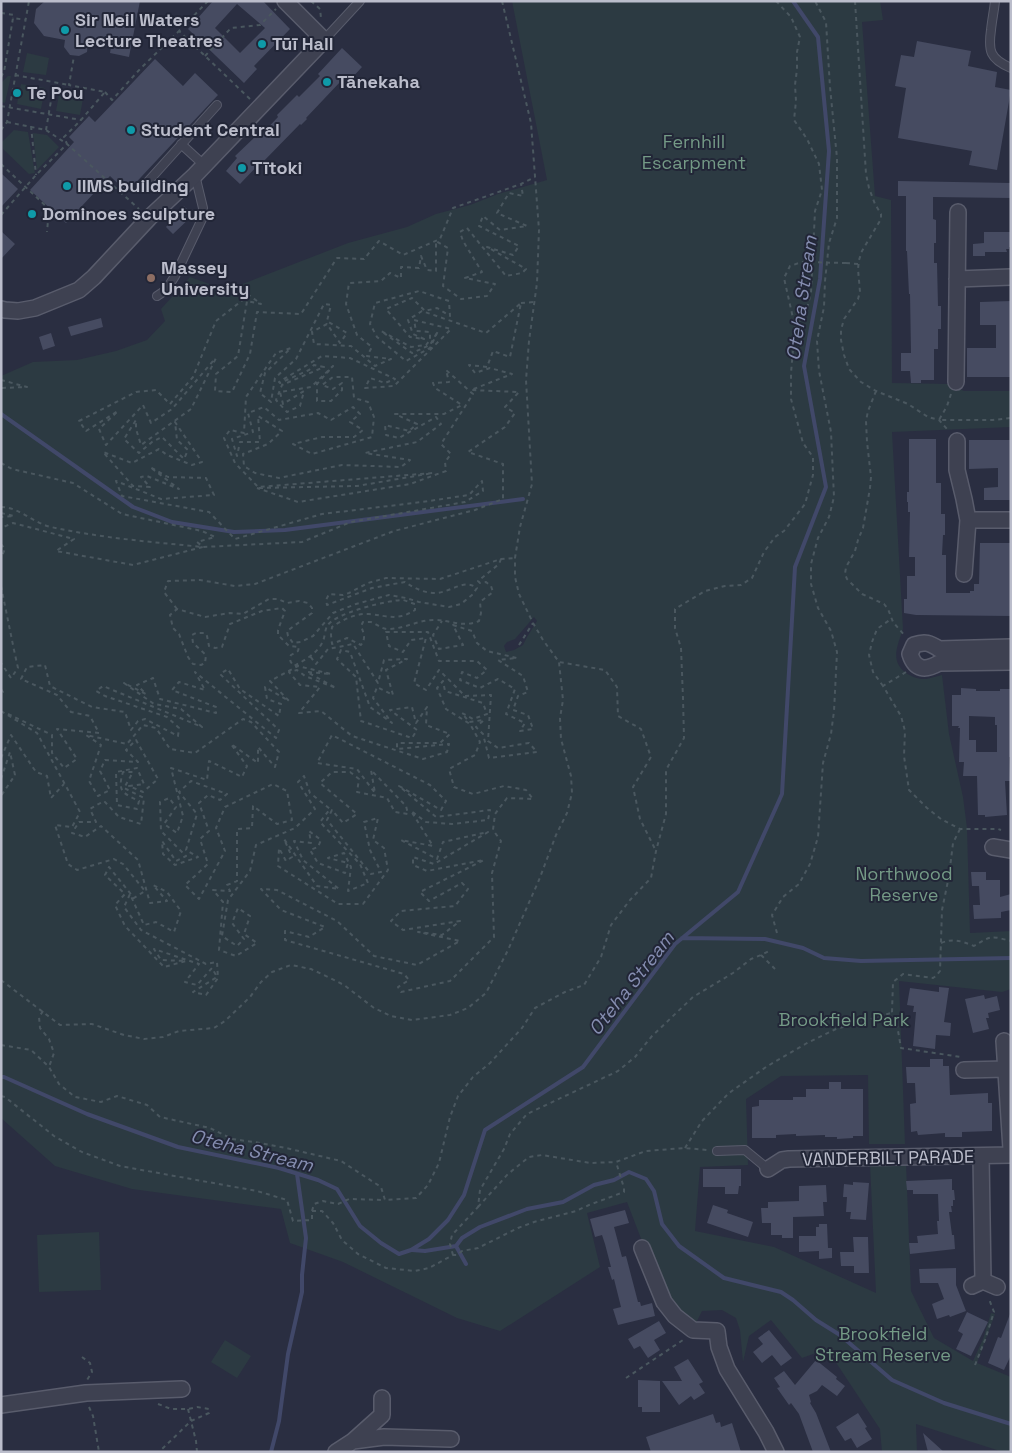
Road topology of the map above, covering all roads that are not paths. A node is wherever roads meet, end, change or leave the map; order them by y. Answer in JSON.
{"nodes":[{"id":1,"x":360,"y":1,"type":"edge"},
{"id":2,"x":996,"y":1,"type":"edge"},
{"id":3,"x":281,"y":4,"type":"edge"},
{"id":4,"x":324,"y":40,"type":"junction"},
{"id":5,"x":1011,"y":68,"type":"edge"},
{"id":6,"x":217,"y":105,"type":"dead end"},
{"id":7,"x":182,"y":144,"type":"junction"},
{"id":8,"x":199,"y":170,"type":"junction"},
{"id":9,"x":143,"y":187,"type":"dead end"},
{"id":10,"x":958,"y":212,"type":"dead end"},
{"id":11,"x":1011,"y":277,"type":"edge"},
{"id":12,"x":957,"y":279,"type":"junction"},
{"id":13,"x":157,"y":296,"type":"dead end"},
{"id":14,"x":3,"y":310,"type":"edge"},
{"id":15,"x":953,"y":387,"type":"road end"},
{"id":16,"x":957,"y":442,"type":"road end"},
{"id":17,"x":968,"y":520,"type":"junction"},
{"id":18,"x":1011,"y":520,"type":"edge"},
{"id":19,"x":964,"y":574,"type":"dead end"},
{"id":20,"x":1011,"y":646,"type":"edge"},
{"id":21,"x":1011,"y":662,"type":"edge"},
{"id":22,"x":993,"y":847,"type":"dead end"},
{"id":23,"x":1011,"y":850,"type":"edge"},
{"id":24,"x":1004,"y":1041,"type":"dead end"},
{"id":25,"x":1006,"y":1068,"type":"junction"},
{"id":26,"x":965,"y":1070,"type":"road end"},
{"id":27,"x":1011,"y":1149,"type":"edge"},
{"id":28,"x":717,"y":1151,"type":"road end"},
{"id":29,"x":1011,"y":1155,"type":"edge"},
{"id":30,"x":981,"y":1156,"type":"junction"},
{"id":31,"x":768,"y":1169,"type":"joint"},
{"id":32,"x":642,"y":1248,"type":"dead end"},
{"id":33,"x":984,"y":1285,"type":"road end"},
{"id":34,"x":182,"y":1389,"type":"dead end"},
{"id":35,"x":382,"y":1398,"type":"dead end"},
{"id":36,"x":1,"y":1405,"type":"edge"},
{"id":37,"x":451,"y":1439,"type":"dead end"},
{"id":38,"x":353,"y":1441,"type":"junction"},
{"id":39,"x":336,"y":1452,"type":"edge"},
{"id":40,"x":776,"y":1452,"type":"edge"}],
"edges":[{"from":1,"to":4,"type":"lane"},
{"from":2,"to":5,"type":"lane"},
{"from":3,"to":4,"type":"street"},
{"from":4,"to":8,"type":"street"},
{"from":6,"to":7,"type":"lane"},
{"from":7,"to":8,"type":"lane"},
{"from":7,"to":9,"type":"lane"},
{"from":8,"to":13,"type":"lane"},
{"from":8,"to":14,"type":"street"},
{"from":10,"to":12,"type":"street"},
{"from":11,"to":12,"type":"street"},
{"from":12,"to":15,"type":"street"},
{"from":16,"to":17,"type":"street"},
{"from":17,"to":18,"type":"street"},
{"from":17,"to":19,"type":"street"},
{"from":20,"to":21,"type":"street"},
{"from":22,"to":23,"type":"street"},
{"from":24,"to":25,"type":"street"},
{"from":25,"to":26,"type":"street"},
{"from":25,"to":27,"type":"street"},
{"from":28,"to":31,"type":"lane"},
{"from":29,"to":30,"type":"street","name":"VANDERBILT PARADE"},
{"from":30,"to":31,"type":"street","name":"VANDERBILT PARADE"},
{"from":30,"to":33,"type":"street"},
{"from":32,"to":40,"type":"street"},
{"from":34,"to":36,"type":"street"},
{"from":35,"to":38,"type":"street"},
{"from":37,"to":38,"type":"street"},
{"from":38,"to":39,"type":"street"}]}
